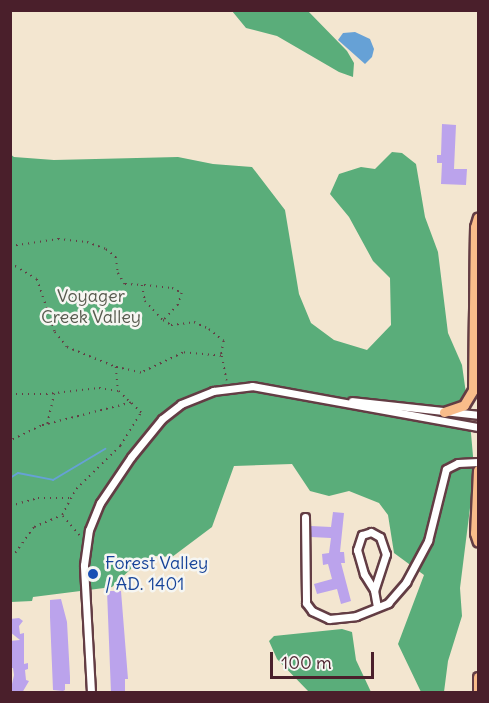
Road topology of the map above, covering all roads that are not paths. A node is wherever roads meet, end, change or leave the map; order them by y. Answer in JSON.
{"nodes":[{"id":1,"x":478,"y":217,"type":"edge"},
{"id":2,"x":328,"y":399,"type":"junction"},
{"id":3,"x":444,"y":412,"type":"junction"},
{"id":4,"x":478,"y":415,"type":"edge"},
{"id":5,"x":478,"y":427,"type":"edge"},
{"id":6,"x":478,"y":462,"type":"edge"},
{"id":7,"x":478,"y":470,"type":"edge"},
{"id":8,"x":305,"y":517,"type":"dead end"},
{"id":9,"x":478,"y":542,"type":"edge"},
{"id":10,"x":374,"y":590,"type":"junction"},
{"id":11,"x":377,"y":607,"type":"junction"},
{"id":12,"x":478,"y":677,"type":"edge"},
{"id":13,"x":91,"y":693,"type":"edge"},
{"id":14,"x":478,"y":693,"type":"edge"}],
"edges":[{"from":1,"to":3,"type":"main road"},
{"from":2,"to":3,"type":"street"},
{"from":2,"to":5,"type":"street"},
{"from":2,"to":13,"type":"street"},
{"from":3,"to":4,"type":"street"},
{"from":6,"to":11,"type":"street"},
{"from":7,"to":9,"type":"main road"},
{"from":8,"to":11,"type":"street"},
{"from":10,"to":10,"type":"street"},
{"from":10,"to":11,"type":"street"},
{"from":12,"to":14,"type":"main road"}]}
